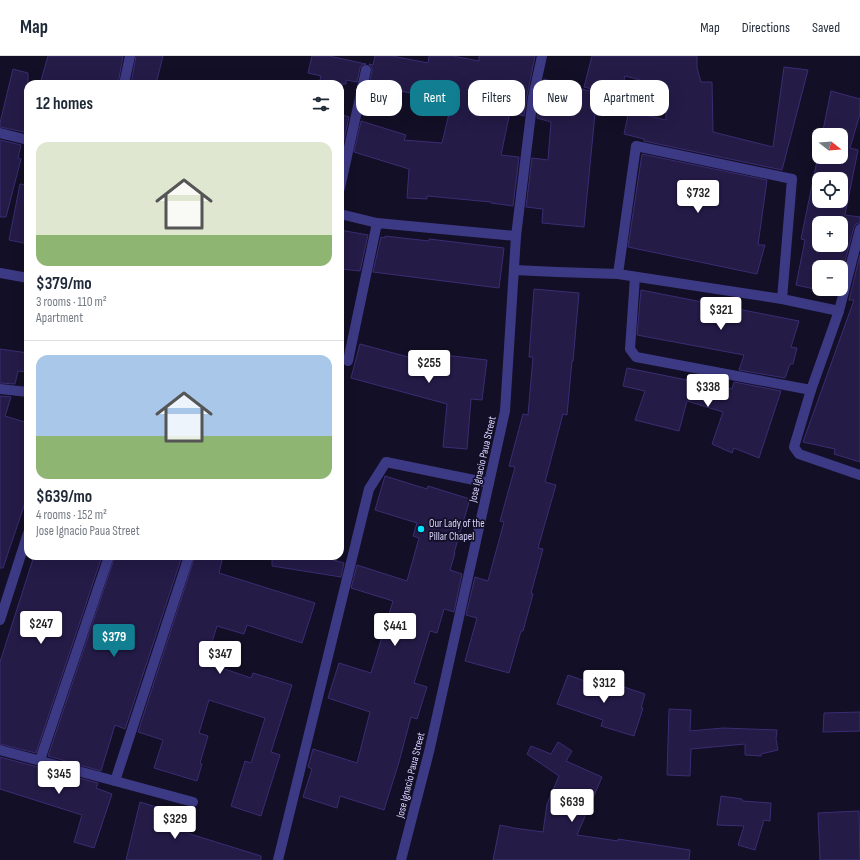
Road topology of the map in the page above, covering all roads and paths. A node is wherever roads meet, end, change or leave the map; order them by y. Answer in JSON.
{"nodes":[{"id":1,"x":130,"y":56,"type":"edge"},
{"id":2,"x":542,"y":56,"type":"edge"},
{"id":3,"x":366,"y":70,"type":"dead end"},
{"id":4,"x":125,"y":80,"type":"edge"},
{"id":5,"x":0,"y":133,"type":"edge"},
{"id":6,"x":24,"y":139,"type":"edge"},
{"id":7,"x":344,"y":170,"type":"edge"},
{"id":8,"x":344,"y":215,"type":"edge"},
{"id":9,"x":377,"y":223,"type":"junction"},
{"id":10,"x":860,"y":229,"type":"edge"},
{"id":11,"x":516,"y":236,"type":"junction"},
{"id":12,"x":514,"y":270,"type":"junction"},
{"id":13,"x":0,"y":273,"type":"edge"},
{"id":14,"x":618,"y":274,"type":"junction"},
{"id":15,"x":24,"y":277,"type":"edge"},
{"id":16,"x":635,"y":277,"type":"junction"},
{"id":17,"x":782,"y":298,"type":"junction"},
{"id":18,"x":839,"y":310,"type":"junction"},
{"id":19,"x":348,"y":361,"type":"dead end"},
{"id":20,"x":0,"y":389,"type":"edge"},
{"id":21,"x":811,"y":390,"type":"junction"},
{"id":22,"x":24,"y":392,"type":"edge"},
{"id":23,"x":860,"y":475,"type":"edge"},
{"id":24,"x":489,"y":483,"type":"junction"},
{"id":25,"x":24,"y":545,"type":"edge"},
{"id":26,"x":108,"y":560,"type":"edge"},
{"id":27,"x":189,"y":560,"type":"edge"},
{"id":28,"x":0,"y":620,"type":"edge"},
{"id":29,"x":0,"y":750,"type":"edge"},
{"id":30,"x":40,"y":760,"type":"junction"},
{"id":31,"x":115,"y":781,"type":"junction"},
{"id":32,"x":193,"y":802,"type":"dead end"},
{"id":33,"x":278,"y":860,"type":"edge"},
{"id":34,"x":401,"y":860,"type":"edge"}],
"edges":[{"from":1,"to":4,"type":"street"},
{"from":2,"to":11,"type":"street","name":"Jose Ignacio Paua Street"},
{"from":3,"to":7,"type":"street"},
{"from":5,"to":6,"type":"street"},
{"from":8,"to":9,"type":"street"},
{"from":9,"to":11,"type":"street"},
{"from":9,"to":19,"type":"street"},
{"from":10,"to":18,"type":"street"},
{"from":11,"to":12,"type":"street","name":"Jose Ignacio Paua Street"},
{"from":12,"to":14,"type":"street"},
{"from":12,"to":24,"type":"street","name":"Jose Ignacio Paua Street"},
{"from":13,"to":15,"type":"street"},
{"from":14,"to":16,"type":"street"},
{"from":14,"to":17,"type":"street"},
{"from":16,"to":17,"type":"street"},
{"from":16,"to":21,"type":"street"},
{"from":17,"to":18,"type":"street"},
{"from":18,"to":21,"type":"street"},
{"from":20,"to":22,"type":"street"},
{"from":21,"to":23,"type":"street"},
{"from":24,"to":33,"type":"street"},
{"from":24,"to":34,"type":"street","name":"Jose Ignacio Paua Street"},
{"from":25,"to":28,"type":"street"},
{"from":26,"to":30,"type":"street"},
{"from":27,"to":31,"type":"street"},
{"from":29,"to":30,"type":"street"},
{"from":30,"to":31,"type":"street"},
{"from":31,"to":32,"type":"street"}]}
